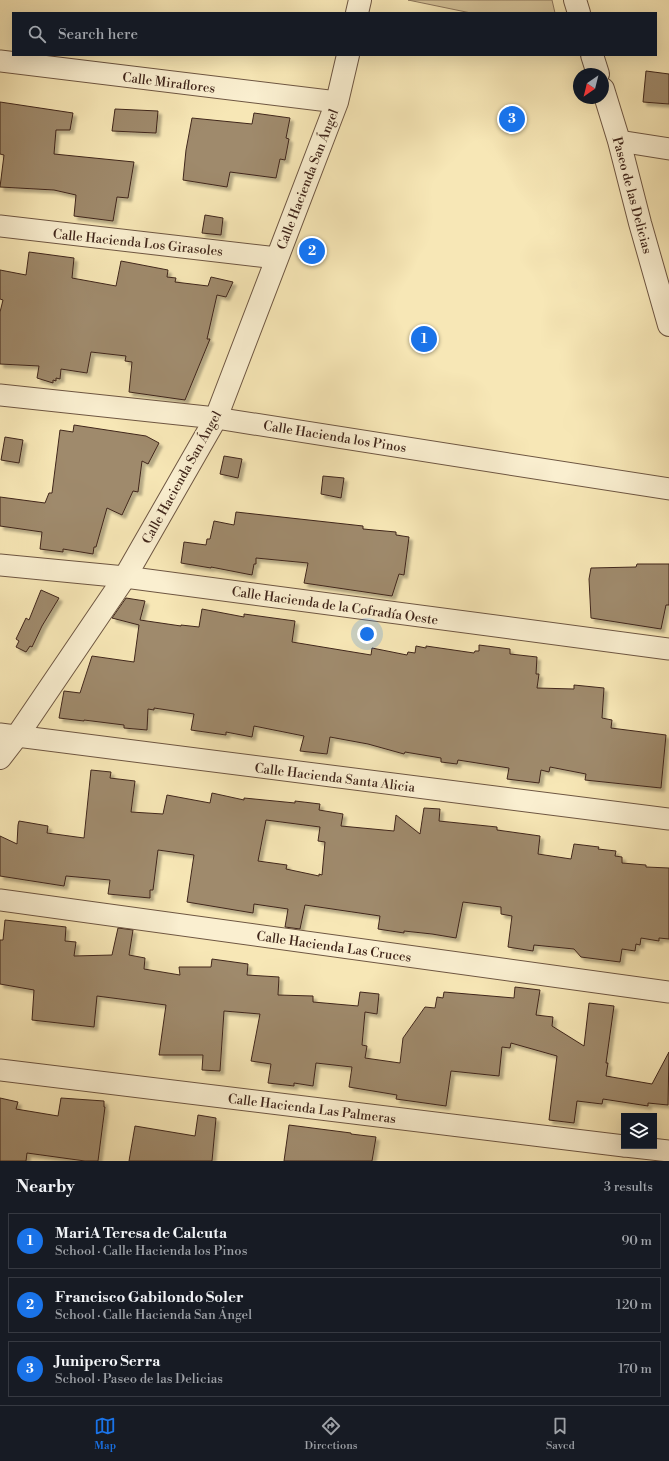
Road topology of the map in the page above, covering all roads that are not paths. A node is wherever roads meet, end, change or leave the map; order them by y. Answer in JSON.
{"nodes":[{"id":1,"x":360,"y":0,"type":"edge"},
{"id":2,"x":576,"y":0,"type":"edge"},
{"id":3,"x":357,"y":12,"type":"edge"},
{"id":4,"x":580,"y":12,"type":"edge"},
{"id":5,"x":348,"y":56,"type":"edge"},
{"id":6,"x":592,"y":56,"type":"edge"},
{"id":7,"x":0,"y":62,"type":"edge"},
{"id":8,"x":596,"y":68,"type":"edge"},
{"id":9,"x":337,"y":102,"type":"junction"},
{"id":10,"x":607,"y":104,"type":"edge"},
{"id":11,"x":619,"y":141,"type":"junction"},
{"id":12,"x":669,"y":149,"type":"edge"},
{"id":13,"x":0,"y":226,"type":"edge"},
{"id":14,"x":277,"y":258,"type":"junction"},
{"id":15,"x":669,"y":321,"type":"edge"},
{"id":16,"x":0,"y":395,"type":"edge"},
{"id":17,"x":216,"y":418,"type":"junction"},
{"id":18,"x":669,"y":489,"type":"edge"},
{"id":19,"x":0,"y":565,"type":"edge"},
{"id":20,"x":125,"y":577,"type":"junction"},
{"id":21,"x":669,"y":649,"type":"edge"},
{"id":22,"x":9,"y":735,"type":"edge"},
{"id":23,"x":0,"y":758,"type":"edge"},
{"id":24,"x":669,"y":819,"type":"edge"},
{"id":25,"x":0,"y":900,"type":"edge"},
{"id":26,"x":669,"y":992,"type":"edge"},
{"id":27,"x":0,"y":1070,"type":"edge"},
{"id":28,"x":621,"y":1146,"type":"edge"},
{"id":29,"x":651,"y":1149,"type":"edge"},
{"id":30,"x":669,"y":1151,"type":"edge"}],
"edges":[{"from":1,"to":3,"type":"street"},
{"from":2,"to":4,"type":"street"},
{"from":5,"to":9,"type":"street","name":"Calle Hacienda San Ángel"},
{"from":6,"to":8,"type":"street"},
{"from":7,"to":9,"type":"street","name":"Calle Miraflores"},
{"from":9,"to":14,"type":"street","name":"Calle Hacienda San Ángel"},
{"from":10,"to":11,"type":"street","name":"Paseo de las Delicias"},
{"from":11,"to":12,"type":"street"},
{"from":11,"to":15,"type":"street","name":"Paseo de las Delicias"},
{"from":13,"to":14,"type":"street","name":"Calle Hacienda Los Girasoles"},
{"from":14,"to":17,"type":"street","name":"Calle Hacienda San Ángel"},
{"from":16,"to":17,"type":"street","name":"Calle Hacienda los Pinos"},
{"from":17,"to":18,"type":"street","name":"Calle Hacienda los Pinos"},
{"from":17,"to":20,"type":"street","name":"Calle Hacienda San Ángel"},
{"from":19,"to":20,"type":"street","name":"Calle Hacienda de la Cofradía Oeste"},
{"from":20,"to":21,"type":"street","name":"Calle Hacienda de la Cofradía Oeste"},
{"from":20,"to":22,"type":"street","name":"Calle Hacienda San Ángel"},
{"from":22,"to":23,"type":"street","name":"Calle Hacienda San Ángel"},
{"from":22,"to":24,"type":"street","name":"Calle Hacienda Santa Alicia"},
{"from":25,"to":26,"type":"street","name":"Calle Hacienda Las Cruces"},
{"from":27,"to":28,"type":"street","name":"Calle Hacienda Las Palmeras"},
{"from":29,"to":30,"type":"street","name":"Calle Hacienda Las Palmeras"}]}
